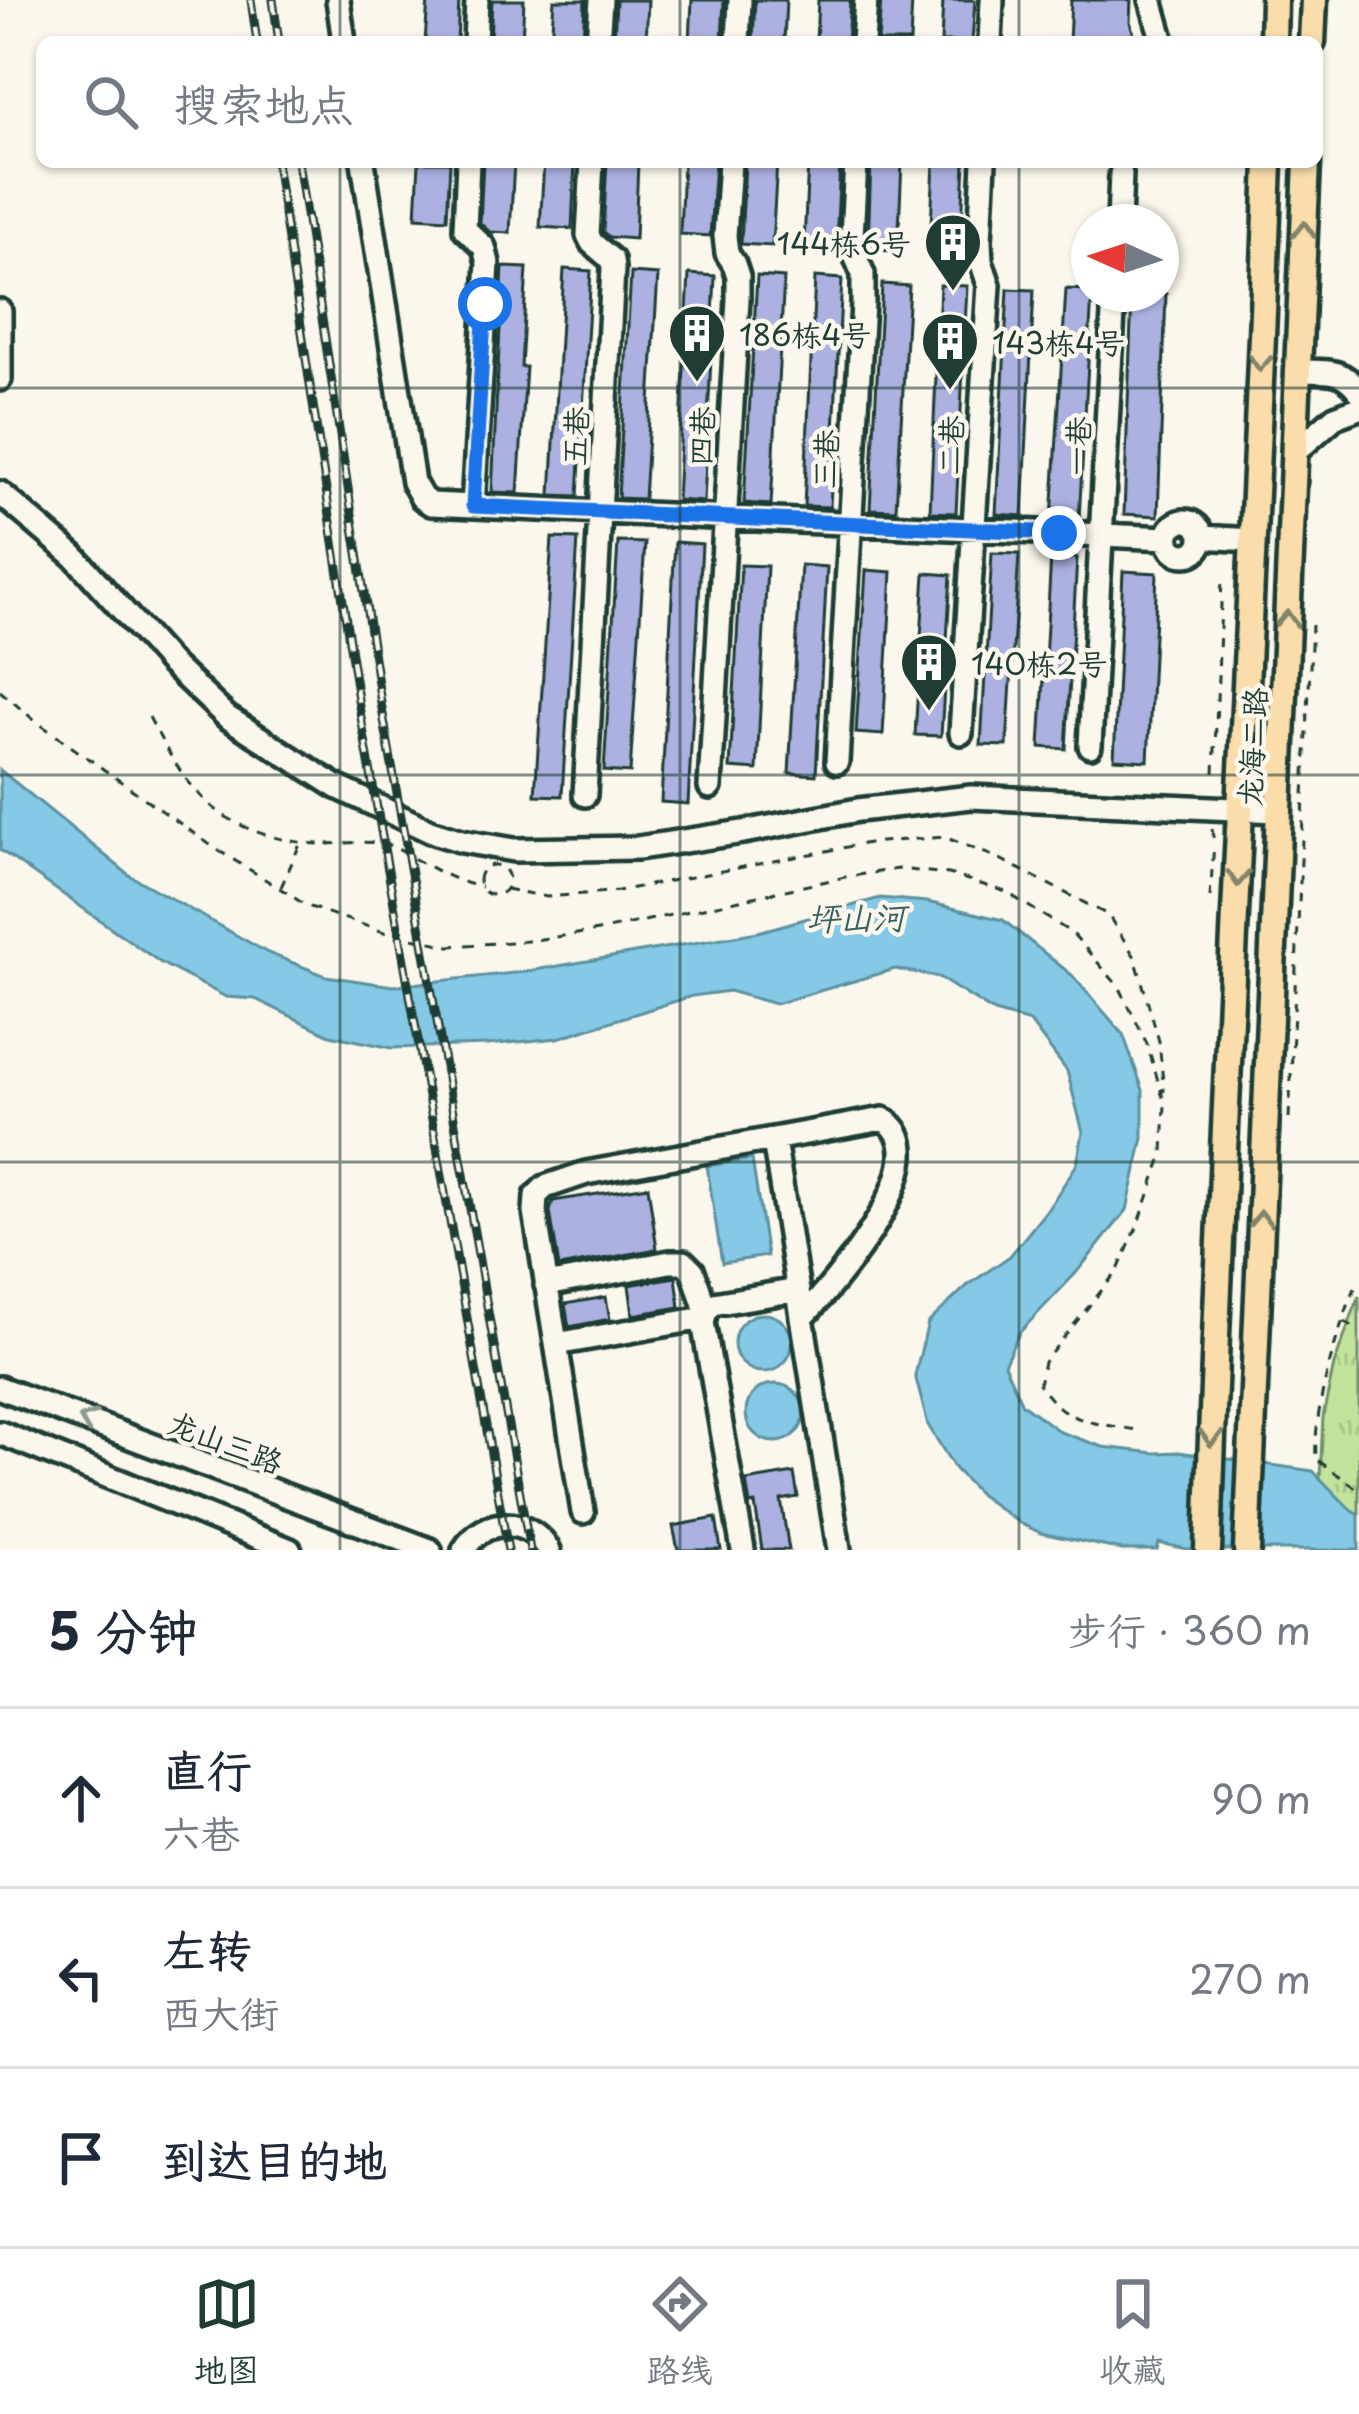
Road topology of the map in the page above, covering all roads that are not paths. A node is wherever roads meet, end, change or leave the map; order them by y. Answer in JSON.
{"nodes":[{"id":1,"x":338,"y":0,"type":"edge"},
{"id":2,"x":477,"y":0,"type":"edge"},
{"id":3,"x":601,"y":0,"type":"edge"},
{"id":4,"x":740,"y":0,"type":"edge"},
{"id":5,"x":866,"y":0,"type":"edge"},
{"id":6,"x":992,"y":0,"type":"edge"},
{"id":7,"x":1151,"y":0,"type":"edge"},
{"id":8,"x":1274,"y":0,"type":"edge"},
{"id":9,"x":1314,"y":0,"type":"edge"},
{"id":10,"x":343,"y":36,"type":"edge"},
{"id":11,"x":475,"y":36,"type":"edge"},
{"id":12,"x":598,"y":36,"type":"edge"},
{"id":13,"x":737,"y":36,"type":"edge"},
{"id":14,"x":863,"y":36,"type":"edge"},
{"id":15,"x":990,"y":36,"type":"edge"},
{"id":16,"x":1161,"y":36,"type":"edge"},
{"id":17,"x":1273,"y":36,"type":"edge"},
{"id":18,"x":1312,"y":36,"type":"edge"},
{"id":19,"x":364,"y":168,"type":"edge"},
{"id":20,"x":468,"y":168,"type":"edge"},
{"id":21,"x":592,"y":168,"type":"edge"},
{"id":22,"x":730,"y":168,"type":"edge"},
{"id":23,"x":856,"y":168,"type":"edge"},
{"id":24,"x":984,"y":168,"type":"edge"},
{"id":25,"x":1268,"y":168,"type":"edge"},
{"id":26,"x":1307,"y":168,"type":"edge"},
{"id":27,"x":1121,"y":174,"type":"dead end"},
{"id":28,"x":1119,"y":204,"type":"edge"},
{"id":29,"x":0,"y":311,"type":"edge"},
{"id":30,"x":1113,"y":312,"type":"edge"},
{"id":31,"x":1299,"y":371,"type":"junction"},
{"id":32,"x":0,"y":379,"type":"edge"},
{"id":33,"x":1359,"y":391,"type":"edge"},
{"id":34,"x":1359,"y":408,"type":"edge"},
{"id":35,"x":1294,"y":454,"type":"junction"},
{"id":36,"x":0,"y":493,"type":"edge"},
{"id":37,"x":470,"y":506,"type":"junction"},
{"id":38,"x":600,"y":512,"type":"junction"},
{"id":39,"x":725,"y":518,"type":"junction"},
{"id":40,"x":850,"y":523,"type":"junction"},
{"id":41,"x":974,"y":529,"type":"junction"},
{"id":42,"x":1101,"y":535,"type":"junction"},
{"id":43,"x":1252,"y":539,"type":"junction"},
{"id":44,"x":962,"y":734,"type":"dead end"},
{"id":45,"x":1090,"y":746,"type":"dead end"},
{"id":46,"x":837,"y":762,"type":"dead end"},
{"id":47,"x":710,"y":788,"type":"dead end"},
{"id":48,"x":585,"y":795,"type":"dead end"},
{"id":49,"x":1241,"y":809,"type":"junction"},
{"id":50,"x":1278,"y":811,"type":"junction"},
{"id":51,"x":774,"y":1140,"type":"junction"},
{"id":52,"x":547,"y":1285,"type":"junction"},
{"id":53,"x":798,"y":1290,"type":"junction"},
{"id":54,"x":705,"y":1314,"type":"junction"},
{"id":55,"x":802,"y":1318,"type":"junction"},
{"id":56,"x":556,"y":1344,"type":"junction"},
{"id":57,"x":0,"y":1388,"type":"edge"},
{"id":58,"x":0,"y":1433,"type":"edge"},
{"id":59,"x":583,"y":1511,"type":"dead end"},
{"id":60,"x":290,"y":1550,"type":"edge"},
{"id":61,"x":430,"y":1550,"type":"edge"},
{"id":62,"x":464,"y":1550,"type":"edge"},
{"id":63,"x":549,"y":1550,"type":"edge"},
{"id":64,"x":743,"y":1550,"type":"edge"},
{"id":65,"x":839,"y":1550,"type":"edge"},
{"id":66,"x":1208,"y":1550,"type":"edge"},
{"id":67,"x":1247,"y":1550,"type":"edge"}],
"edges":[{"from":1,"to":10,"type":"street"},
{"from":2,"to":11,"type":"street"},
{"from":3,"to":12,"type":"street"},
{"from":4,"to":13,"type":"street"},
{"from":5,"to":14,"type":"street"},
{"from":6,"to":15,"type":"street"},
{"from":7,"to":16,"type":"street"},
{"from":8,"to":17,"type":"main road"},
{"from":9,"to":18,"type":"main road"},
{"from":19,"to":37,"type":"street"},
{"from":20,"to":37,"type":"street"},
{"from":21,"to":38,"type":"street","name":"五巷"},
{"from":22,"to":39,"type":"street","name":"四巷"},
{"from":23,"to":40,"type":"street","name":"三巷"},
{"from":24,"to":41,"type":"street","name":"二巷"},
{"from":25,"to":43,"type":"main road","name":"龙海二路","one_way":true},
{"from":31,"to":26,"type":"main road","name":"龙海二路","one_way":true},
{"from":27,"to":28,"type":"street"},
{"from":29,"to":32,"type":"street"},
{"from":30,"to":42,"type":"street","name":"一巷"},
{"from":31,"to":33,"type":"street"},
{"from":31,"to":35,"type":"main road","name":"龙海二路"},
{"from":34,"to":35,"type":"street"},
{"from":50,"to":35,"type":"main road","name":"龙海二路","one_way":true},
{"from":36,"to":49,"type":"street"},
{"from":37,"to":38,"type":"street"},
{"from":38,"to":39,"type":"street"},
{"from":38,"to":48,"type":"street","name":"五巷"},
{"from":39,"to":40,"type":"street"},
{"from":39,"to":47,"type":"street","name":"四巷"},
{"from":40,"to":41,"type":"street"},
{"from":40,"to":46,"type":"street","name":"三巷"},
{"from":41,"to":42,"type":"street"},
{"from":41,"to":44,"type":"street","name":"二巷"},
{"from":42,"to":43,"type":"street"},
{"from":42,"to":45,"type":"street","name":"一巷"},
{"from":43,"to":49,"type":"main road","name":"龙海二路"},
{"from":49,"to":50,"type":"street"},
{"from":49,"to":66,"type":"main road","name":"龙海二路","one_way":true},
{"from":67,"to":50,"type":"main road","name":"龙海二路","one_way":true},
{"from":51,"to":52,"type":"street"},
{"from":51,"to":53,"type":"street"},
{"from":51,"to":55,"type":"street"},
{"from":52,"to":54,"type":"street"},
{"from":52,"to":56,"type":"street"},
{"from":53,"to":54,"type":"street"},
{"from":53,"to":55,"type":"street"},
{"from":54,"to":56,"type":"street"},
{"from":54,"to":64,"type":"street"},
{"from":55,"to":65,"type":"street"},
{"from":56,"to":59,"type":"street"},
{"from":61,"to":57,"type":"street","name":"龙山三路","one_way":true},
{"from":58,"to":60,"type":"street"},
{"from":62,"to":63,"type":"street"}]}
